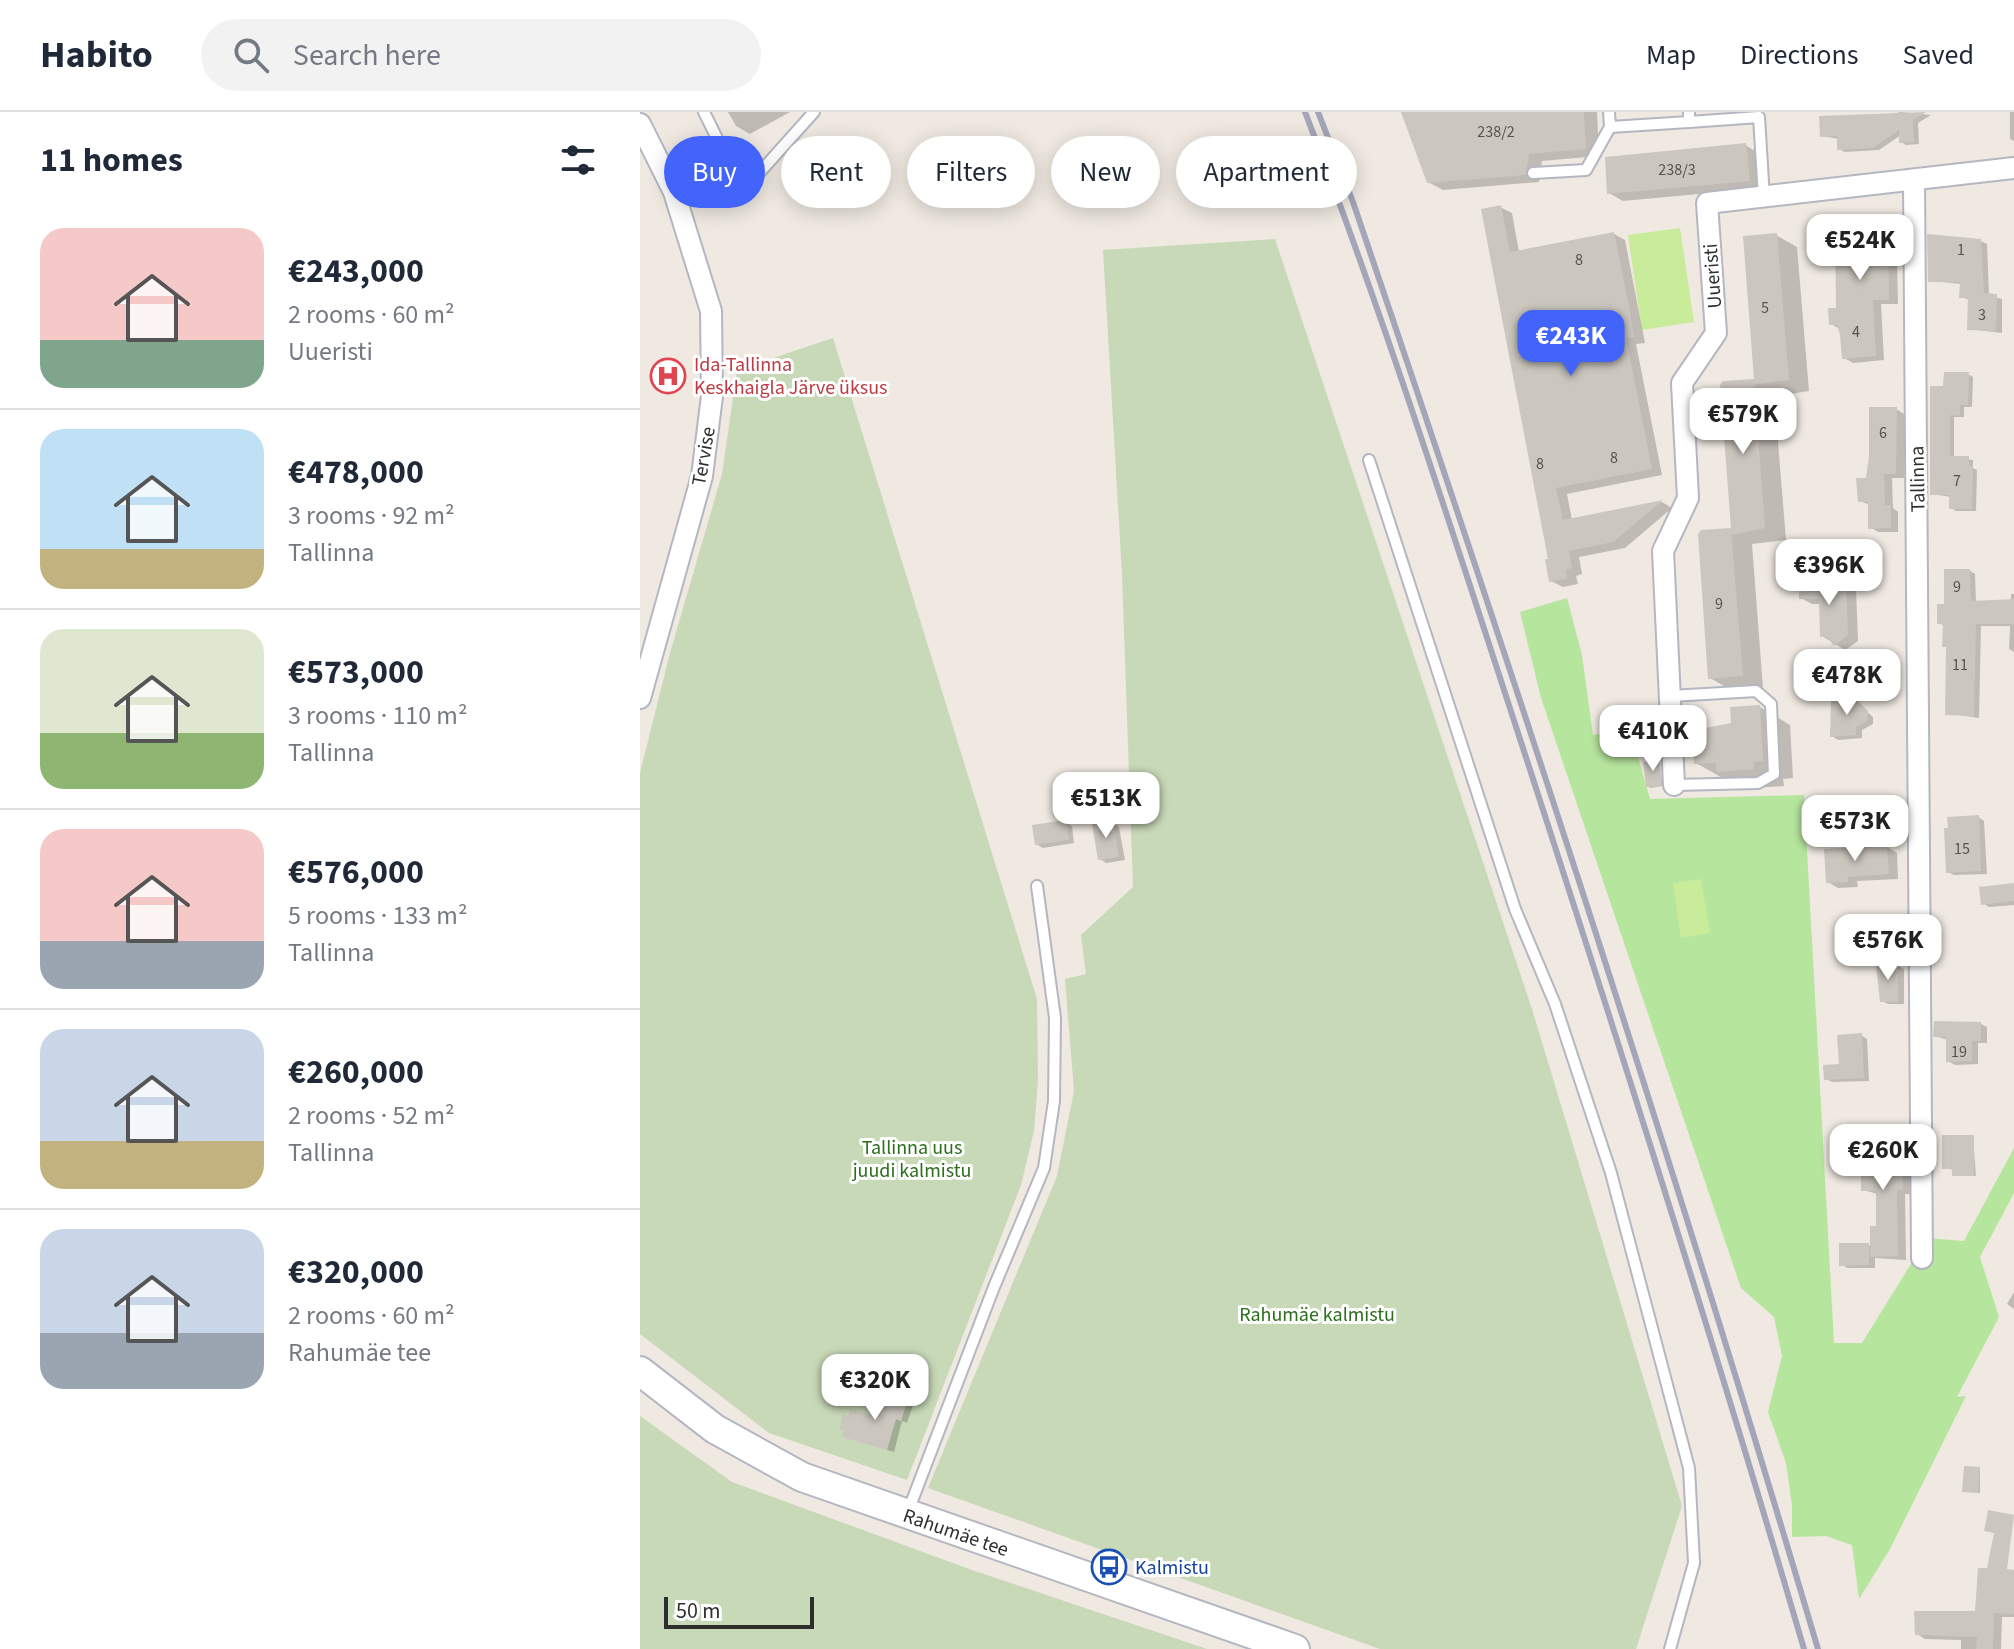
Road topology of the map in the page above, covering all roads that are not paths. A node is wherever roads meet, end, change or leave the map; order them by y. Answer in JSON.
{"nodes":[{"id":1,"x":704,"y":112,"type":"edge"},
{"id":2,"x":814,"y":112,"type":"edge"},
{"id":3,"x":1609,"y":112,"type":"edge"},
{"id":4,"x":1689,"y":117,"type":"edge"},
{"id":5,"x":640,"y":124,"type":"edge"},
{"id":6,"x":1610,"y":127,"type":"junction"},
{"id":7,"x":2014,"y":168,"type":"edge"},
{"id":8,"x":1533,"y":173,"type":"dead end"},
{"id":9,"x":1914,"y":180,"type":"junction"},
{"id":10,"x":1764,"y":198,"type":"junction"},
{"id":11,"x":1369,"y":460,"type":"dead end"},
{"id":12,"x":1671,"y":696,"type":"junction"},
{"id":13,"x":640,"y":698,"type":"edge"},
{"id":14,"x":1674,"y":785,"type":"joint"},
{"id":15,"x":1037,"y":886,"type":"dead end"},
{"id":16,"x":1922,"y":1258,"type":"dead end"},
{"id":17,"x":640,"y":1371,"type":"edge"},
{"id":18,"x":907,"y":1515,"type":"junction"},
{"id":19,"x":1191,"y":1614,"type":"junction"},
{"id":20,"x":1220,"y":1638,"type":"dead end"},
{"id":21,"x":1295,"y":1649,"type":"edge"},
{"id":22,"x":1670,"y":1649,"type":"edge"}],
"edges":[{"from":1,"to":2,"type":"lane"},
{"from":3,"to":6,"type":"lane"},
{"from":4,"to":6,"type":"lane"},
{"from":4,"to":10,"type":"lane"},
{"from":5,"to":13,"type":"street","name":"Tervise"},
{"from":6,"to":8,"type":"lane"},
{"from":7,"to":9,"type":"street","name":"Uueristi"},
{"from":9,"to":10,"type":"street","name":"Uueristi"},
{"from":9,"to":16,"type":"street","name":"Tallinna"},
{"from":10,"to":12,"type":"street","name":"Uueristi"},
{"from":11,"to":22,"type":"lane"},
{"from":12,"to":14,"type":"street","name":"Uueristi"},
{"from":12,"to":14,"type":"lane"},
{"from":15,"to":18,"type":"lane"},
{"from":17,"to":18,"type":"street","name":"Rahumäe tee"},
{"from":18,"to":19,"type":"street","name":"Rahumäe tee"},
{"from":19,"to":20,"type":"lane"},
{"from":19,"to":21,"type":"street","name":"Rahumäe tee"}]}
